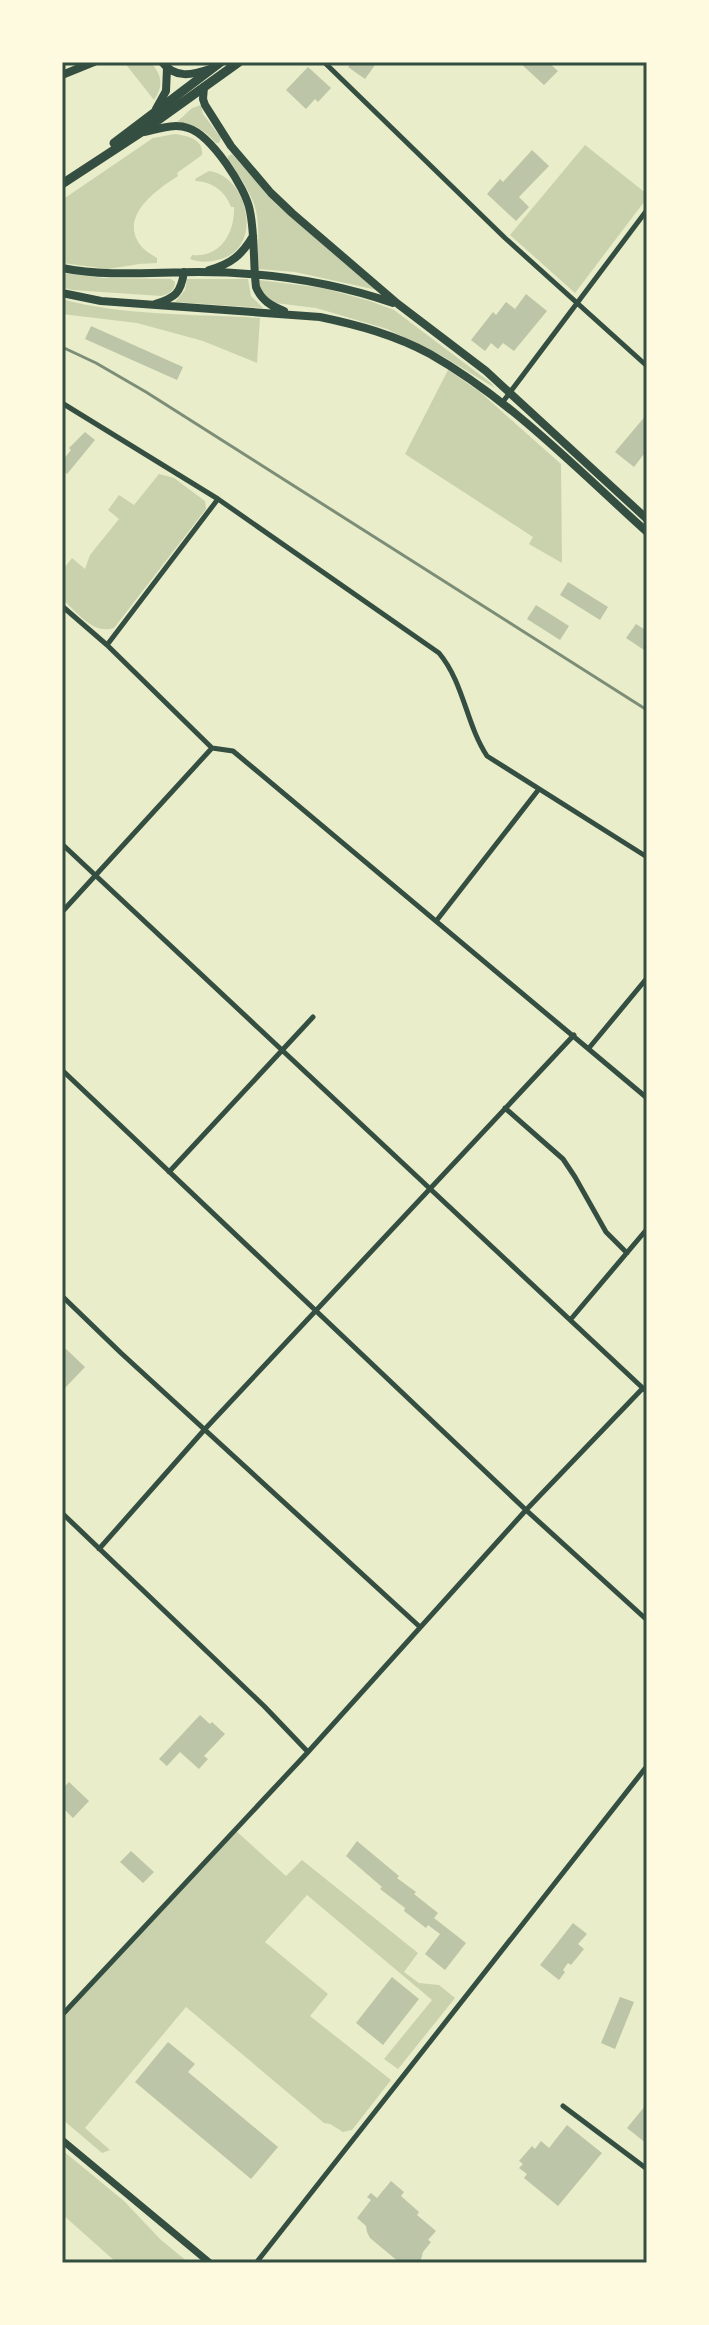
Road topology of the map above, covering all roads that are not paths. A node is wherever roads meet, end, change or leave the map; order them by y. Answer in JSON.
{"nodes":[{"id":1,"x":94,"y":62,"type":"edge"},
{"id":2,"x":239,"y":62,"type":"edge"},
{"id":3,"x":324,"y":62,"type":"edge"},
{"id":4,"x":165,"y":65,"type":"edge"},
{"id":5,"x":218,"y":65,"type":"edge"},
{"id":6,"x":62,"y":75,"type":"edge"},
{"id":7,"x":204,"y":87,"type":"junction"},
{"id":8,"x":154,"y":112,"type":"junction"},
{"id":9,"x":140,"y":133,"type":"junction"},
{"id":10,"x":231,"y":146,"type":"junction"},
{"id":11,"x":218,"y":155,"type":"junction"},
{"id":12,"x":90,"y":164,"type":"junction"},
{"id":13,"x":62,"y":184,"type":"edge"},
{"id":14,"x":647,"y":210,"type":"edge"},
{"id":15,"x":253,"y":235,"type":"junction"},
{"id":16,"x":62,"y":268,"type":"edge"},
{"id":17,"x":184,"y":272,"type":"junction"},
{"id":18,"x":199,"y":272,"type":"junction"},
{"id":19,"x":254,"y":274,"type":"junction"},
{"id":20,"x":62,"y":293,"type":"edge"},
{"id":21,"x":577,"y":302,"type":"junction"},
{"id":22,"x":398,"y":304,"type":"junction"},
{"id":23,"x":151,"y":305,"type":"junction"},
{"id":24,"x":293,"y":314,"type":"junction"},
{"id":25,"x":647,"y":366,"type":"edge"},
{"id":26,"x":510,"y":393,"type":"junction"},
{"id":27,"x":62,"y":403,"type":"edge"},
{"id":28,"x":502,"y":403,"type":"junction"},
{"id":29,"x":218,"y":499,"type":"junction"},
{"id":30,"x":647,"y":519,"type":"edge"},
{"id":31,"x":647,"y":532,"type":"edge"},
{"id":32,"x":62,"y":606,"type":"edge"},
{"id":33,"x":107,"y":645,"type":"junction"},
{"id":34,"x":212,"y":748,"type":"junction"},
{"id":35,"x":539,"y":789,"type":"junction"},
{"id":36,"x":62,"y":844,"type":"edge"},
{"id":37,"x":647,"y":857,"type":"edge"},
{"id":38,"x":96,"y":876,"type":"junction"},
{"id":39,"x":62,"y":912,"type":"edge"},
{"id":40,"x":437,"y":920,"type":"junction"},
{"id":41,"x":647,"y":978,"type":"edge"},
{"id":42,"x":313,"y":1017,"type":"dead end"},
{"id":43,"x":574,"y":1035,"type":"junction"},
{"id":44,"x":589,"y":1048,"type":"junction"},
{"id":45,"x":283,"y":1050,"type":"junction"},
{"id":46,"x":62,"y":1070,"type":"edge"},
{"id":47,"x":647,"y":1098,"type":"edge"},
{"id":48,"x":505,"y":1108,"type":"junction"},
{"id":49,"x":169,"y":1172,"type":"junction"},
{"id":50,"x":431,"y":1188,"type":"junction"},
{"id":51,"x":647,"y":1229,"type":"edge"},
{"id":52,"x":627,"y":1253,"type":"junction"},
{"id":53,"x":62,"y":1296,"type":"edge"},
{"id":54,"x":317,"y":1310,"type":"junction"},
{"id":55,"x":571,"y":1319,"type":"junction"},
{"id":56,"x":645,"y":1390,"type":"edge"},
{"id":57,"x":205,"y":1429,"type":"junction"},
{"id":58,"x":526,"y":1510,"type":"junction"},
{"id":59,"x":62,"y":1513,"type":"edge"},
{"id":60,"x":99,"y":1549,"type":"junction"},
{"id":61,"x":647,"y":1620,"type":"edge"},
{"id":62,"x":420,"y":1627,"type":"junction"},
{"id":63,"x":308,"y":1752,"type":"junction"},
{"id":64,"x":647,"y":1766,"type":"edge"},
{"id":65,"x":62,"y":2015,"type":"edge"},
{"id":66,"x":563,"y":2106,"type":"dead end"},
{"id":67,"x":62,"y":2140,"type":"edge"},
{"id":68,"x":647,"y":2169,"type":"edge"},
{"id":69,"x":210,"y":2263,"type":"edge"},
{"id":70,"x":256,"y":2263,"type":"edge"}],
"edges":[{"from":1,"to":6,"type":"main road"},
{"from":2,"to":7,"type":"highway"},
{"from":3,"to":21,"type":"street"},
{"from":4,"to":5,"type":"main road"},
{"from":4,"to":8,"type":"main road"},
{"from":5,"to":8,"type":"highway"},
{"from":7,"to":9,"type":"highway"},
{"from":7,"to":10,"type":"main road"},
{"from":8,"to":12,"type":"highway"},
{"from":9,"to":11,"type":"main road"},
{"from":9,"to":12,"type":"highway"},
{"from":10,"to":11,"type":"main road"},
{"from":10,"to":22,"type":"main road"},
{"from":11,"to":15,"type":"main road"},
{"from":12,"to":13,"type":"highway"},
{"from":14,"to":21,"type":"street"},
{"from":15,"to":18,"type":"main road"},
{"from":15,"to":19,"type":"main road"},
{"from":16,"to":17,"type":"main road"},
{"from":17,"to":18,"type":"main road"},
{"from":17,"to":23,"type":"main road"},
{"from":18,"to":19,"type":"main road"},
{"from":19,"to":22,"type":"main road"},
{"from":19,"to":24,"type":"main road"},
{"from":20,"to":23,"type":"main road"},
{"from":21,"to":25,"type":"street"},
{"from":21,"to":26,"type":"street"},
{"from":22,"to":26,"type":"main road"},
{"from":23,"to":24,"type":"main road"},
{"from":24,"to":28,"type":"main road"},
{"from":26,"to":28,"type":"street"},
{"from":26,"to":30,"type":"main road"},
{"from":27,"to":29,"type":"street"},
{"from":28,"to":31,"type":"main road"},
{"from":29,"to":33,"type":"street"},
{"from":29,"to":35,"type":"street"},
{"from":32,"to":33,"type":"street"},
{"from":33,"to":34,"type":"street"},
{"from":34,"to":38,"type":"street"},
{"from":34,"to":40,"type":"street"},
{"from":35,"to":37,"type":"street"},
{"from":35,"to":40,"type":"street"},
{"from":36,"to":38,"type":"street"},
{"from":38,"to":39,"type":"street"},
{"from":38,"to":45,"type":"street"},
{"from":40,"to":43,"type":"street"},
{"from":41,"to":44,"type":"street"},
{"from":42,"to":45,"type":"street"},
{"from":43,"to":44,"type":"street"},
{"from":43,"to":48,"type":"street"},
{"from":44,"to":47,"type":"street"},
{"from":45,"to":49,"type":"street"},
{"from":45,"to":50,"type":"street"},
{"from":46,"to":49,"type":"street"},
{"from":48,"to":50,"type":"street"},
{"from":48,"to":52,"type":"street"},
{"from":49,"to":54,"type":"street"},
{"from":50,"to":54,"type":"street"},
{"from":50,"to":55,"type":"street"},
{"from":51,"to":52,"type":"street"},
{"from":52,"to":55,"type":"street"},
{"from":53,"to":57,"type":"street"},
{"from":54,"to":57,"type":"street"},
{"from":54,"to":58,"type":"street"},
{"from":55,"to":56,"type":"street"},
{"from":56,"to":58,"type":"street"},
{"from":57,"to":60,"type":"street"},
{"from":57,"to":62,"type":"street"},
{"from":58,"to":61,"type":"street"},
{"from":58,"to":62,"type":"street"},
{"from":59,"to":60,"type":"street"},
{"from":60,"to":63,"type":"street"},
{"from":62,"to":63,"type":"street"},
{"from":63,"to":65,"type":"street"},
{"from":64,"to":70,"type":"street"},
{"from":66,"to":68,"type":"street"},
{"from":67,"to":69,"type":"main road"}]}
